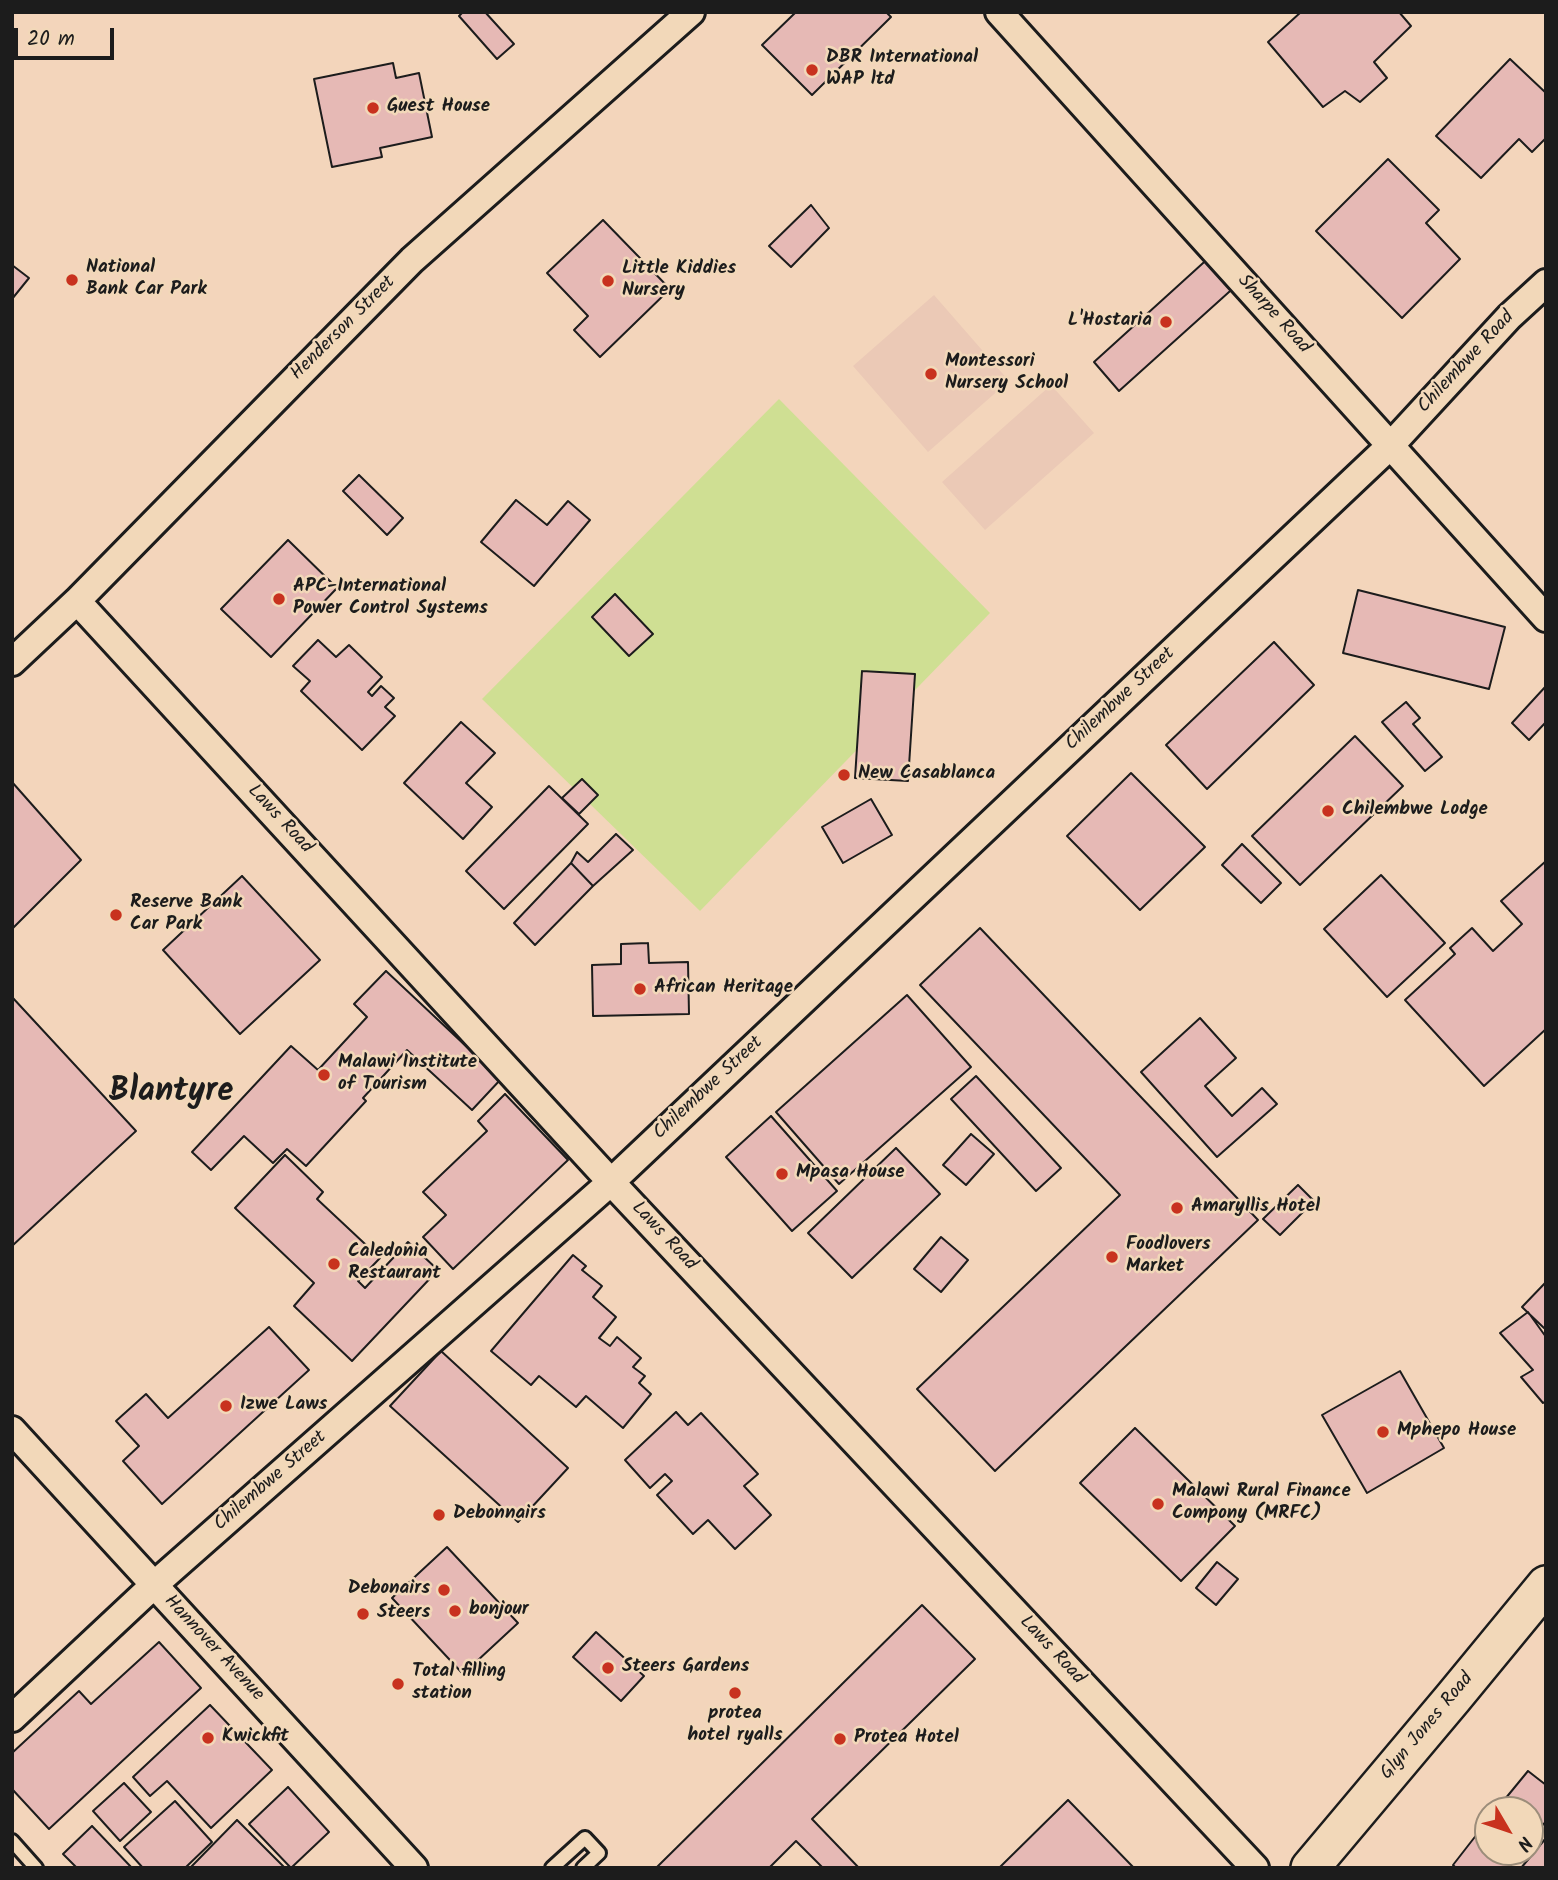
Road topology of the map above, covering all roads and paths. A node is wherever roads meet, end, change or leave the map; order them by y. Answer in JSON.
{"nodes":[{"id":1,"x":691,"y":12,"type":"edge"},
{"id":2,"x":999,"y":12,"type":"edge"},
{"id":3,"x":1546,"y":283,"type":"edge"},
{"id":4,"x":1391,"y":445,"type":"junction"},
{"id":5,"x":77,"y":601,"type":"junction"},
{"id":6,"x":1546,"y":618,"type":"edge"},
{"id":7,"x":12,"y":662,"type":"edge"},
{"id":8,"x":611,"y":1182,"type":"junction"},
{"id":9,"x":12,"y":1430,"type":"edge"},
{"id":10,"x":154,"y":1585,"type":"junction"},
{"id":11,"x":1546,"y":1585,"type":"edge"},
{"id":12,"x":12,"y":1718,"type":"edge"},
{"id":13,"x":12,"y":1841,"type":"edge"},
{"id":14,"x":36,"y":1868,"type":"edge"},
{"id":15,"x":414,"y":1868,"type":"edge"},
{"id":16,"x":552,"y":1868,"type":"edge"},
{"id":17,"x":583,"y":1868,"type":"edge"},
{"id":18,"x":1255,"y":1868,"type":"edge"},
{"id":19,"x":1310,"y":1868,"type":"edge"}],
"edges":[{"from":1,"to":5,"type":"street","name":"Henderson Street"},
{"from":2,"to":4,"type":"street","name":"Sharpe Road"},
{"from":3,"to":4,"type":"street","name":"Chilembwe Road"},
{"from":4,"to":6,"type":"street","name":"Sharpe Road"},
{"from":4,"to":8,"type":"street","name":"Chilembwe Street"},
{"from":5,"to":7,"type":"street","name":"Henderson Street"},
{"from":5,"to":8,"type":"street","name":"Laws Road"},
{"from":8,"to":10,"type":"street","name":"Chilembwe Street"},
{"from":8,"to":18,"type":"street","name":"Laws Road"},
{"from":9,"to":10,"type":"street","name":"Hannover Avenue"},
{"from":10,"to":12,"type":"street","name":"Chilembwe Street"},
{"from":10,"to":15,"type":"street","name":"Hannover Avenue"},
{"from":11,"to":19,"type":"street","name":"Glyn Jones Road"},
{"from":13,"to":14,"type":"lane"},
{"from":16,"to":17,"type":"lane"}]}
